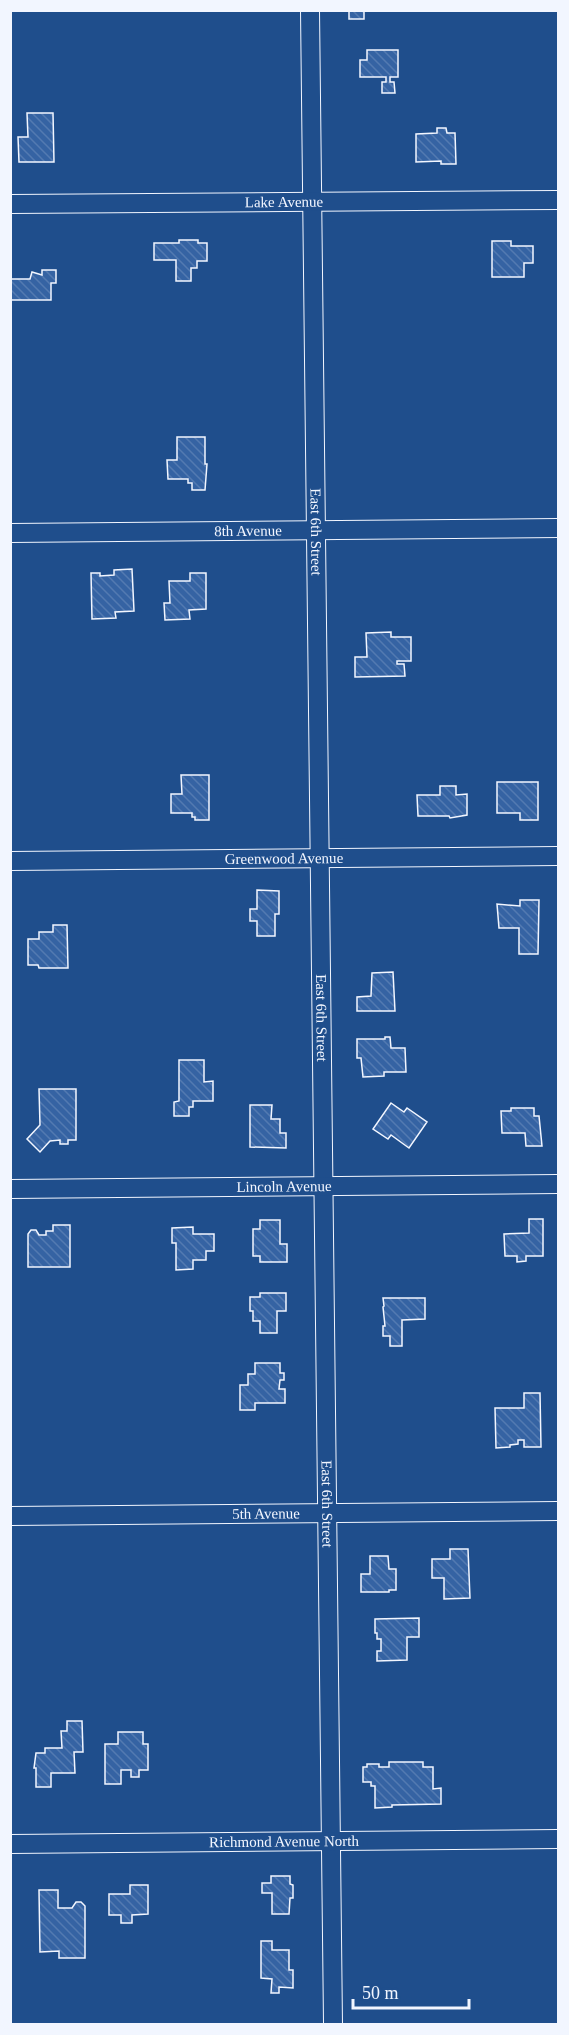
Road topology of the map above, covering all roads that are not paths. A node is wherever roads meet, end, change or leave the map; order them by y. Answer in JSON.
{"nodes":[{"id":1,"x":310,"y":10,"type":"edge"},
{"id":2,"x":558,"y":200,"type":"edge"},
{"id":3,"x":312,"y":202,"type":"junction"},
{"id":4,"x":10,"y":204,"type":"edge"},
{"id":5,"x":558,"y":528,"type":"edge"},
{"id":6,"x":316,"y":531,"type":"junction"},
{"id":7,"x":10,"y":533,"type":"edge"},
{"id":8,"x":558,"y":856,"type":"edge"},
{"id":9,"x":320,"y":857,"type":"junction"},
{"id":10,"x":10,"y":861,"type":"edge"},
{"id":11,"x":558,"y":1184,"type":"edge"},
{"id":12,"x":324,"y":1185,"type":"junction"},
{"id":13,"x":10,"y":1189,"type":"edge"},
{"id":14,"x":558,"y":1511,"type":"edge"},
{"id":15,"x":327,"y":1513,"type":"junction"},
{"id":16,"x":10,"y":1516,"type":"edge"},
{"id":17,"x":558,"y":1839,"type":"edge"},
{"id":18,"x":330,"y":1842,"type":"junction"},
{"id":19,"x":10,"y":1844,"type":"edge"},
{"id":20,"x":333,"y":2025,"type":"edge"}],
"edges":[{"from":1,"to":3,"type":"street","name":"East 6th Street"},
{"from":2,"to":3,"type":"street","name":"Lake Avenue"},
{"from":3,"to":4,"type":"street","name":"Lake Avenue"},
{"from":3,"to":6,"type":"street","name":"East 6th Street"},
{"from":5,"to":6,"type":"street","name":"8th Avenue"},
{"from":6,"to":7,"type":"street","name":"8th Avenue"},
{"from":6,"to":9,"type":"street","name":"East 6th Street"},
{"from":8,"to":9,"type":"street","name":"Greenwood Avenue"},
{"from":9,"to":10,"type":"street","name":"Greenwood Avenue"},
{"from":9,"to":12,"type":"street","name":"East 6th Street"},
{"from":11,"to":12,"type":"street","name":"Lincoln Avenue"},
{"from":12,"to":13,"type":"street","name":"Lincoln Avenue"},
{"from":12,"to":15,"type":"street","name":"East 6th Street"},
{"from":14,"to":15,"type":"street","name":"5th Avenue"},
{"from":15,"to":16,"type":"street","name":"5th Avenue"},
{"from":15,"to":18,"type":"street","name":"East 6th Street"},
{"from":17,"to":18,"type":"street","name":"Richmond Avenue North"},
{"from":18,"to":19,"type":"street","name":"Richmond Avenue North"},
{"from":18,"to":20,"type":"street","name":"East 6th Street"}]}
